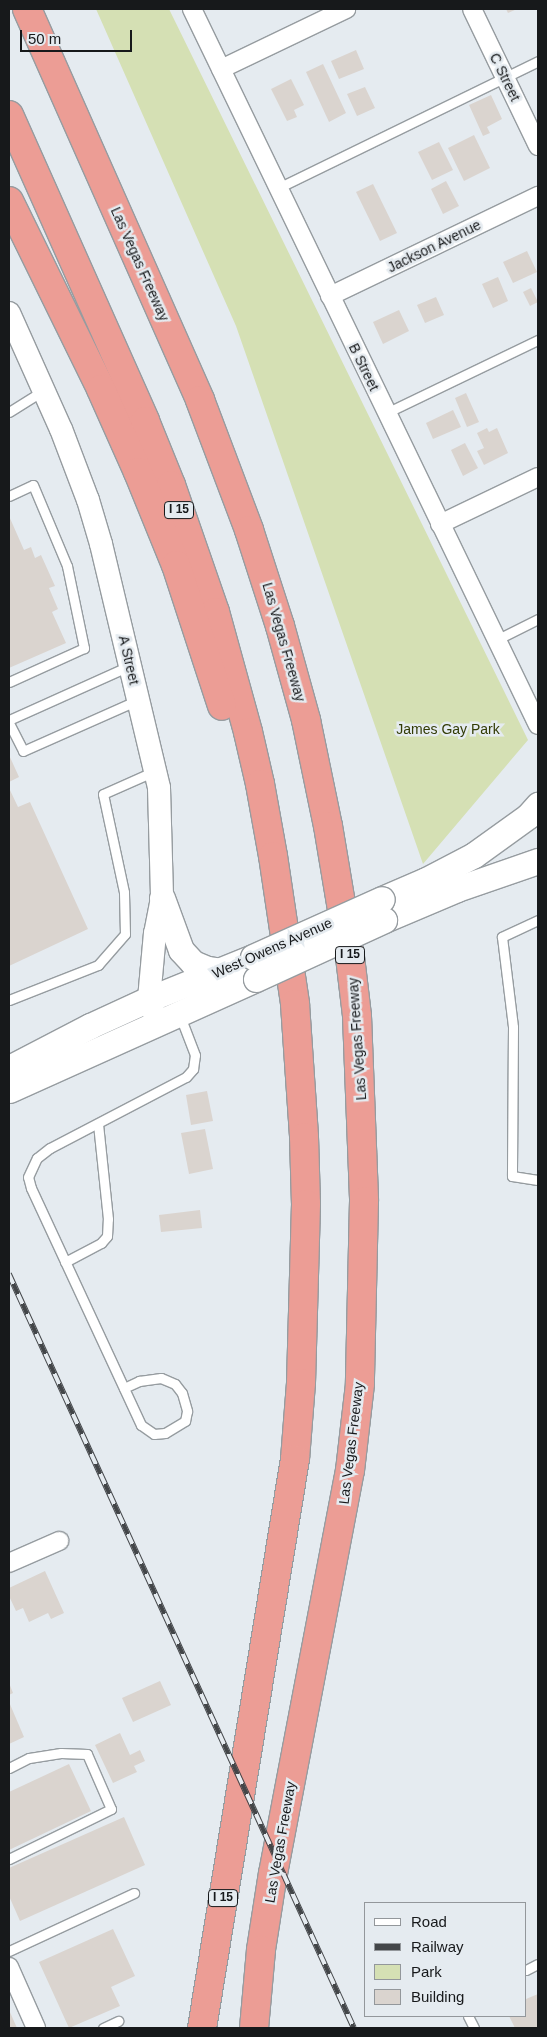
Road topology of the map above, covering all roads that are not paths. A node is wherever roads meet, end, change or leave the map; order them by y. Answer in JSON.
{"nodes":[{"id":1,"x":27,"y":9,"type":"edge"},
{"id":2,"x":192,"y":9,"type":"edge"},
{"id":3,"x":346,"y":9,"type":"edge"},
{"id":4,"x":472,"y":9,"type":"edge"},
{"id":5,"x":538,"y":61,"type":"edge"},
{"id":6,"x":221,"y":69,"type":"junction"},
{"id":7,"x":505,"y":77,"type":"junction"},
{"id":8,"x":9,"y":115,"type":"edge"},
{"id":9,"x":538,"y":146,"type":"edge"},
{"id":10,"x":278,"y":188,"type":"junction"},
{"id":11,"x":538,"y":196,"type":"edge"},
{"id":12,"x":9,"y":202,"type":"edge"},
{"id":13,"x":330,"y":296,"type":"junction"},
{"id":14,"x":9,"y":313,"type":"edge"},
{"id":15,"x":538,"y":340,"type":"edge"},
{"id":16,"x":44,"y":390,"type":"junction"},
{"id":17,"x":9,"y":412,"type":"edge"},
{"id":18,"x":386,"y":413,"type":"junction"},
{"id":19,"x":538,"y":477,"type":"edge"},
{"id":20,"x":9,"y":496,"type":"edge"},
{"id":21,"x":440,"y":524,"type":"junction"},
{"id":22,"x":538,"y":619,"type":"edge"},
{"id":23,"x":495,"y":640,"type":"junction"},
{"id":24,"x":130,"y":665,"type":"junction"},
{"id":25,"x":9,"y":682,"type":"edge"},
{"id":26,"x":138,"y":700,"type":"junction"},
{"id":27,"x":9,"y":722,"type":"edge"},
{"id":28,"x":538,"y":725,"type":"edge"},
{"id":29,"x":155,"y":771,"type":"junction"},
{"id":30,"x":533,"y":811,"type":"edge"},
{"id":31,"x":538,"y":861,"type":"edge"},
{"id":32,"x":162,"y":898,"type":"junction"},
{"id":33,"x":383,"y":909,"type":"junction"},
{"id":34,"x":538,"y":920,"type":"edge"},
{"id":35,"x":284,"y":926,"type":"junction"},
{"id":36,"x":254,"y":968,"type":"junction"},
{"id":37,"x":224,"y":971,"type":"junction"},
{"id":38,"x":149,"y":999,"type":"junction"},
{"id":39,"x":9,"y":1000,"type":"edge"},
{"id":40,"x":168,"y":1018,"type":"junction"},
{"id":41,"x":9,"y":1068,"type":"edge"},
{"id":42,"x":9,"y":1090,"type":"edge"},
{"id":43,"x":98,"y":1124,"type":"junction"},
{"id":44,"x":538,"y":1180,"type":"edge"},
{"id":45,"x":65,"y":1262,"type":"junction"},
{"id":46,"x":124,"y":1388,"type":"junction"},
{"id":47,"x":60,"y":1541,"type":"dead end"},
{"id":48,"x":9,"y":1563,"type":"edge"},
{"id":49,"x":9,"y":1768,"type":"edge"},
{"id":50,"x":9,"y":1859,"type":"edge"},
{"id":51,"x":134,"y":1893,"type":"dead end"},
{"id":52,"x":261,"y":1950,"type":"junction"},
{"id":53,"x":9,"y":1951,"type":"edge"},
{"id":54,"x":9,"y":1967,"type":"edge"},
{"id":55,"x":118,"y":2021,"type":"dead end"},
{"id":56,"x":36,"y":2028,"type":"edge"},
{"id":57,"x":103,"y":2028,"type":"edge"},
{"id":58,"x":202,"y":2028,"type":"edge"},
{"id":59,"x":254,"y":2028,"type":"edge"},
{"id":60,"x":263,"y":2028,"type":"edge"}],
"edges":[{"from":1,"to":52,"type":"highway","name":"Las Vegas Freeway","number":"I 15"},
{"from":2,"to":6,"type":"street","name":"B Street"},
{"from":3,"to":6,"type":"street"},
{"from":4,"to":7,"type":"street","name":"C Street"},
{"from":5,"to":7,"type":"lane"},
{"from":6,"to":10,"type":"street","name":"B Street"},
{"from":7,"to":9,"type":"street","name":"C Street"},
{"from":7,"to":10,"type":"lane"},
{"from":8,"to":35,"type":"highway","number":"I 15"},
{"from":10,"to":13,"type":"street","name":"B Street"},
{"from":11,"to":13,"type":"street","name":"Jackson Avenue"},
{"from":12,"to":35,"type":"highway"},
{"from":13,"to":18,"type":"street","name":"B Street"},
{"from":14,"to":16,"type":"street","name":"A Street"},
{"from":15,"to":18,"type":"lane"},
{"from":16,"to":17,"type":"lane"},
{"from":16,"to":24,"type":"street","name":"A Street"},
{"from":18,"to":21,"type":"street","name":"B Street"},
{"from":19,"to":21,"type":"street"},
{"from":20,"to":25,"type":"lane"},
{"from":21,"to":23,"type":"street","name":"B Street"},
{"from":22,"to":23,"type":"lane"},
{"from":23,"to":28,"type":"street","name":"B Street"},
{"from":24,"to":26,"type":"street","name":"A Street"},
{"from":24,"to":27,"type":"lane"},
{"from":26,"to":27,"type":"lane"},
{"from":26,"to":29,"type":"street","name":"A Street"},
{"from":29,"to":32,"type":"street","name":"A Street"},
{"from":29,"to":39,"type":"lane"},
{"from":30,"to":33,"type":"main road","name":"West Owens Avenue"},
{"from":31,"to":33,"type":"main road","name":"West Owens Avenue"},
{"from":32,"to":37,"type":"main road"},
{"from":32,"to":38,"type":"street","name":"A Street"},
{"from":33,"to":36,"type":"main road","name":"West Owens Avenue","bridge":true},
{"from":34,"to":44,"type":"lane"},
{"from":35,"to":58,"type":"highway","number":"I 15"},
{"from":36,"to":37,"type":"main road","name":"West Owens Avenue"},
{"from":36,"to":40,"type":"main road","name":"West Owens Avenue"},
{"from":37,"to":38,"type":"main road","name":"West Owens Avenue"},
{"from":38,"to":40,"type":"street","name":"A Street"},
{"from":38,"to":41,"type":"main road","name":"West Owens Avenue"},
{"from":40,"to":42,"type":"main road","name":"West Owens Avenue"},
{"from":40,"to":43,"type":"lane"},
{"from":43,"to":45,"type":"lane"},
{"from":43,"to":45,"type":"lane"},
{"from":45,"to":46,"type":"lane"},
{"from":46,"to":46,"type":"lane"},
{"from":47,"to":48,"type":"street"},
{"from":49,"to":50,"type":"lane"},
{"from":51,"to":53,"type":"lane"},
{"from":52,"to":59,"type":"highway","name":"Las Vegas Freeway","number":"I 15"},
{"from":52,"to":60,"type":"highway"},
{"from":54,"to":56,"type":"street"},
{"from":55,"to":57,"type":"lane"}]}
